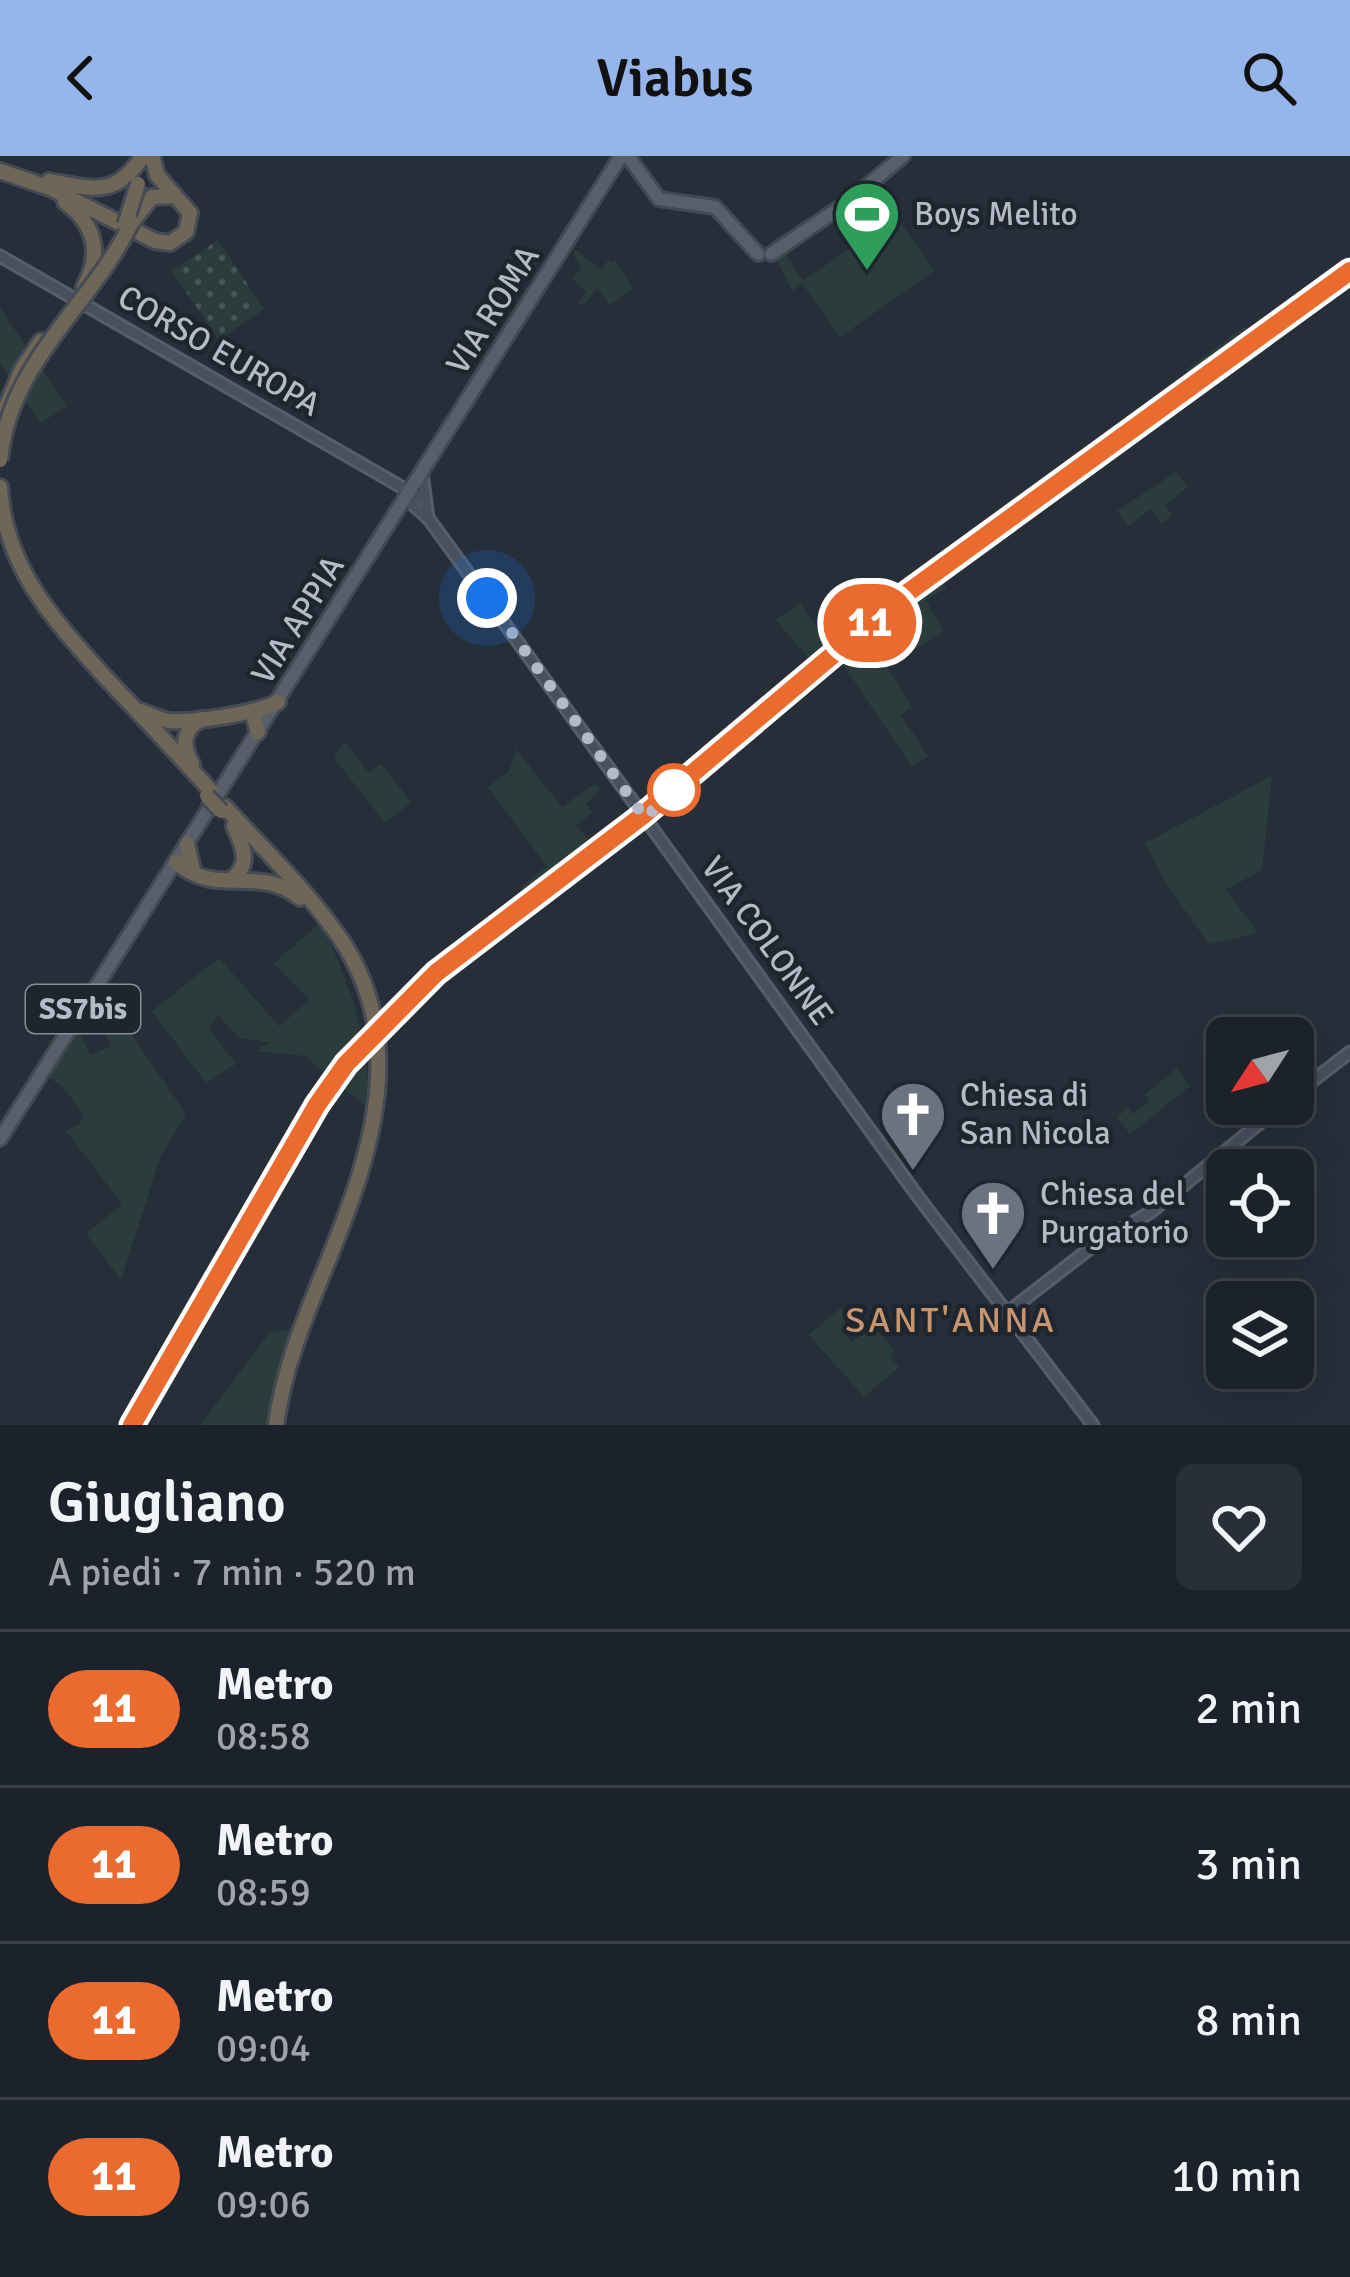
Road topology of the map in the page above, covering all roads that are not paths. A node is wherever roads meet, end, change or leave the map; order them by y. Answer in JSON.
{"nodes":[{"id":1,"x":146,"y":156,"type":"edge"},
{"id":2,"x":624,"y":156,"type":"edge"},
{"id":3,"x":903,"y":156,"type":"edge"},
{"id":4,"x":0,"y":172,"type":"edge"},
{"id":5,"x":32,"y":181,"type":"junction"},
{"id":6,"x":141,"y":184,"type":"junction"},
{"id":7,"x":184,"y":202,"type":"junction"},
{"id":8,"x":132,"y":222,"type":"junction"},
{"id":9,"x":0,"y":256,"type":"edge"},
{"id":10,"x":84,"y":286,"type":"junction"},
{"id":11,"x":0,"y":421,"type":"edge"},
{"id":12,"x":0,"y":460,"type":"edge"},
{"id":13,"x":0,"y":487,"type":"edge"},
{"id":14,"x":417,"y":496,"type":"junction"},
{"id":15,"x":423,"y":515,"type":"junction"},
{"id":16,"x":395,"y":518,"type":"junction"},
{"id":17,"x":2,"y":527,"type":"edge"},
{"id":18,"x":278,"y":701,"type":"joint"},
{"id":19,"x":135,"y":709,"type":"junction"},
{"id":20,"x":202,"y":718,"type":"junction"},
{"id":21,"x":258,"y":718,"type":"junction"},
{"id":22,"x":181,"y":759,"type":"junction"},
{"id":23,"x":224,"y":809,"type":"junction"},
{"id":24,"x":234,"y":826,"type":"junction"},
{"id":25,"x":187,"y":844,"type":"joint"},
{"id":26,"x":184,"y":865,"type":"junction"},
{"id":27,"x":165,"y":879,"type":"joint"},
{"id":28,"x":227,"y":883,"type":"junction"},
{"id":29,"x":308,"y":905,"type":"junction"},
{"id":30,"x":1350,"y":1052,"type":"edge"},
{"id":31,"x":1314,"y":1080,"type":"edge"},
{"id":32,"x":1257,"y":1125,"type":"edge"},
{"id":33,"x":0,"y":1139,"type":"edge"},
{"id":34,"x":342,"y":1226,"type":"junction"},
{"id":35,"x":337,"y":1252,"type":"dead end"},
{"id":36,"x":324,"y":1289,"type":"dead end"},
{"id":37,"x":312,"y":1301,"type":"junction"},
{"id":38,"x":1013,"y":1308,"type":"junction"},
{"id":39,"x":273,"y":1425,"type":"edge"},
{"id":40,"x":1093,"y":1425,"type":"edge"}],
"edges":[{"from":1,"to":5,"type":"highway"},
{"from":1,"to":6,"type":"highway"},
{"from":1,"to":7,"type":"highway"},
{"from":2,"to":3,"type":"main road"},
{"from":2,"to":14,"type":"main road","name":"VIA ROMA"},
{"from":4,"to":5,"type":"highway"},
{"from":4,"to":10,"type":"highway"},
{"from":5,"to":7,"type":"highway"},
{"from":6,"to":8,"type":"highway","bridge":true},
{"from":6,"to":10,"type":"highway","bridge":true},
{"from":7,"to":8,"type":"highway"},
{"from":8,"to":12,"type":"highway","bridge":true},
{"from":9,"to":14,"type":"main road","name":"CORSO EUROPA"},
{"from":10,"to":11,"type":"highway","bridge":true},
{"from":13,"to":17,"type":"highway"},
{"from":14,"to":15,"type":"main road","name":"VIA COLONNE"},
{"from":14,"to":16,"type":"main road","name":"VIA APPIA"},
{"from":15,"to":16,"type":"main road"},
{"from":15,"to":38,"type":"main road","name":"VIA COLONNE"},
{"from":16,"to":18,"type":"main road","name":"VIA APPIA"},
{"from":17,"to":19,"type":"highway"},
{"from":17,"to":22,"type":"highway"},
{"from":18,"to":21,"type":"highway"},
{"from":19,"to":20,"type":"highway"},
{"from":19,"to":22,"type":"highway"},
{"from":20,"to":21,"type":"highway"},
{"from":20,"to":22,"type":"highway"},
{"from":21,"to":25,"type":"main road","name":"VIA APPIA"},
{"from":22,"to":23,"type":"highway","bridge":true},
{"from":23,"to":24,"type":"highway"},
{"from":23,"to":34,"type":"highway"},
{"from":24,"to":28,"type":"highway"},
{"from":24,"to":29,"type":"highway"},
{"from":25,"to":26,"type":"highway"},
{"from":26,"to":27,"type":"highway"},
{"from":26,"to":28,"type":"highway"},
{"from":27,"to":33,"type":"main road","number":"SS7bis"},
{"from":28,"to":29,"type":"highway"},
{"from":29,"to":39,"type":"highway"},
{"from":30,"to":31,"type":"main road"},
{"from":32,"to":38,"type":"main road"},
{"from":34,"to":35,"type":"highway"},
{"from":34,"to":37,"type":"highway"},
{"from":36,"to":37,"type":"highway"},
{"from":37,"to":39,"type":"highway"},
{"from":38,"to":40,"type":"main road","name":"VIA COLONNE"}]}
